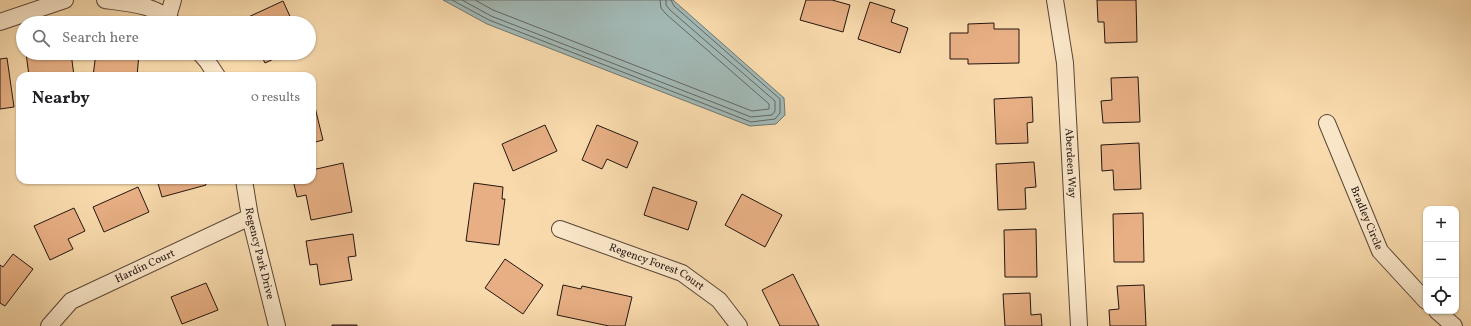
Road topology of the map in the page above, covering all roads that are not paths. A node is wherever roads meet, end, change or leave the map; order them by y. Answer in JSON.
{"nodes":[{"id":1,"x":65,"y":0,"type":"edge"},
{"id":2,"x":105,"y":0,"type":"edge"},
{"id":3,"x":173,"y":0,"type":"edge"},
{"id":4,"x":1055,"y":0,"type":"edge"},
{"id":5,"x":18,"y":16,"type":"edge"},
{"id":6,"x":163,"y":16,"type":"edge"},
{"id":7,"x":171,"y":16,"type":"edge"},
{"id":8,"x":16,"y":17,"type":"edge"},
{"id":9,"x":0,"y":22,"type":"edge"},
{"id":10,"x":206,"y":60,"type":"edge"},
{"id":11,"x":214,"y":72,"type":"edge"},
{"id":12,"x":1327,"y":123,"type":"dead end"},
{"id":13,"x":245,"y":184,"type":"edge"},
{"id":14,"x":250,"y":217,"type":"junction"},
{"id":15,"x":560,"y":229,"type":"dead end"},
{"id":16,"x":1423,"y":298,"type":"edge"},
{"id":17,"x":1440,"y":314,"type":"edge"},
{"id":18,"x":49,"y":326,"type":"edge"},
{"id":19,"x":277,"y":326,"type":"edge"},
{"id":20,"x":739,"y":326,"type":"edge"},
{"id":21,"x":1079,"y":326,"type":"edge"},
{"id":22,"x":1454,"y":326,"type":"edge"}],
"edges":[{"from":1,"to":5,"type":"street"},
{"from":2,"to":6,"type":"street"},
{"from":3,"to":7,"type":"street"},
{"from":4,"to":21,"type":"street","name":"Aberdeen Way"},
{"from":8,"to":9,"type":"street"},
{"from":10,"to":11,"type":"street"},
{"from":12,"to":16,"type":"street","name":"Bradley Circle"},
{"from":13,"to":14,"type":"street","name":"Regency Park Drive"},
{"from":14,"to":18,"type":"street","name":"Hardin Court"},
{"from":14,"to":19,"type":"street","name":"Regency Park Drive"},
{"from":15,"to":20,"type":"street","name":"Regency Forest Court"},
{"from":17,"to":22,"type":"street"}]}
